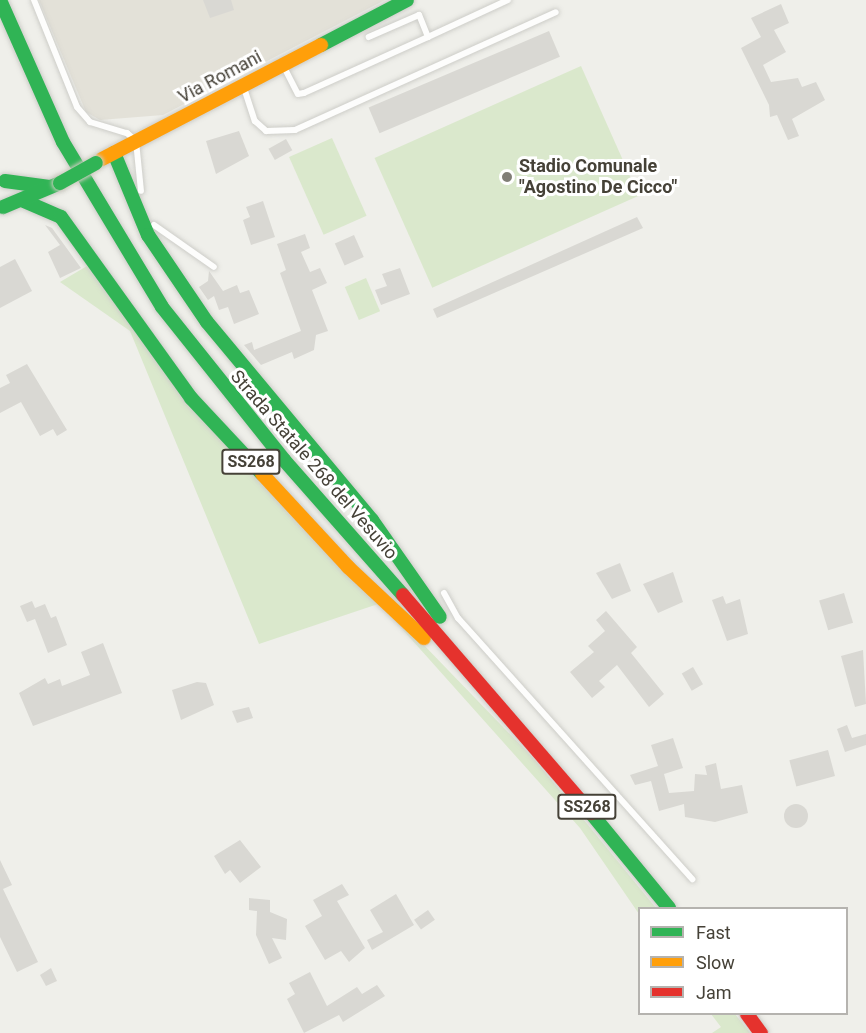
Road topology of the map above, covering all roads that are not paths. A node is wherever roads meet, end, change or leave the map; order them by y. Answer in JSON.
{"nodes":[{"id":1,"x":0,"y":0,"type":"edge"},
{"id":2,"x":34,"y":0,"type":"edge"},
{"id":3,"x":407,"y":0,"type":"edge"},
{"id":4,"x":508,"y":0,"type":"edge"},
{"id":5,"x":556,"y":12,"type":"dead end"},
{"id":6,"x":369,"y":37,"type":"dead end"},
{"id":7,"x":428,"y":37,"type":"junction"},
{"id":8,"x":283,"y":64,"type":"junction"},
{"id":9,"x":243,"y":85,"type":"junction"},
{"id":10,"x":136,"y":141,"type":"junction"},
{"id":11,"x":114,"y":153,"type":"junction"},
{"id":12,"x":3,"y":178,"type":"edge"},
{"id":13,"x":55,"y":185,"type":"junction"},
{"id":14,"x":24,"y":201,"type":"junction"},
{"id":15,"x":1,"y":208,"type":"edge"},
{"id":16,"x":214,"y":267,"type":"dead end"},
{"id":17,"x":444,"y":593,"type":"dead end"},
{"id":18,"x":492,"y":696,"type":"junction"},
{"id":19,"x":502,"y":708,"type":"junction"},
{"id":20,"x":692,"y":879,"type":"dead end"},
{"id":21,"x":667,"y":907,"type":"edge"},
{"id":22,"x":748,"y":1015,"type":"edge"},
{"id":23,"x":761,"y":1033,"type":"edge"}],
"edges":[{"from":1,"to":18,"type":"main road","name":"Strada Statale 268 del Vesuvio","number":"SS268"},
{"from":2,"to":10,"type":"lane"},
{"from":3,"to":8,"type":"main road","name":"Via Romani"},
{"from":4,"to":7,"type":"lane"},
{"from":5,"to":9,"type":"lane"},
{"from":6,"to":7,"type":"lane"},
{"from":7,"to":8,"type":"lane"},
{"from":8,"to":9,"type":"main road","name":"Via Romani"},
{"from":9,"to":10,"type":"main road","name":"Via Romani"},
{"from":10,"to":11,"type":"main road","name":"Via Romani"},
{"from":10,"to":16,"type":"lane"},
{"from":11,"to":13,"type":"main road","name":"Via Romani","bridge":true},
{"from":11,"to":18,"type":"main road","number":"SS268"},
{"from":12,"to":13,"type":"main road"},
{"from":12,"to":15,"type":"main road"},
{"from":13,"to":14,"type":"main road","name":"Via Romani"},
{"from":14,"to":15,"type":"main road","name":"Via Romani"},
{"from":14,"to":19,"type":"main road","number":"SS268"},
{"from":17,"to":20,"type":"lane"},
{"from":18,"to":19,"type":"main road","name":"Strada Statale 268 del Vesuvio","number":"SS268"},
{"from":19,"to":21,"type":"main road","name":"Strada Statale 268 del Vesuvio","number":"SS268"},
{"from":22,"to":23,"type":"main road"}]}
